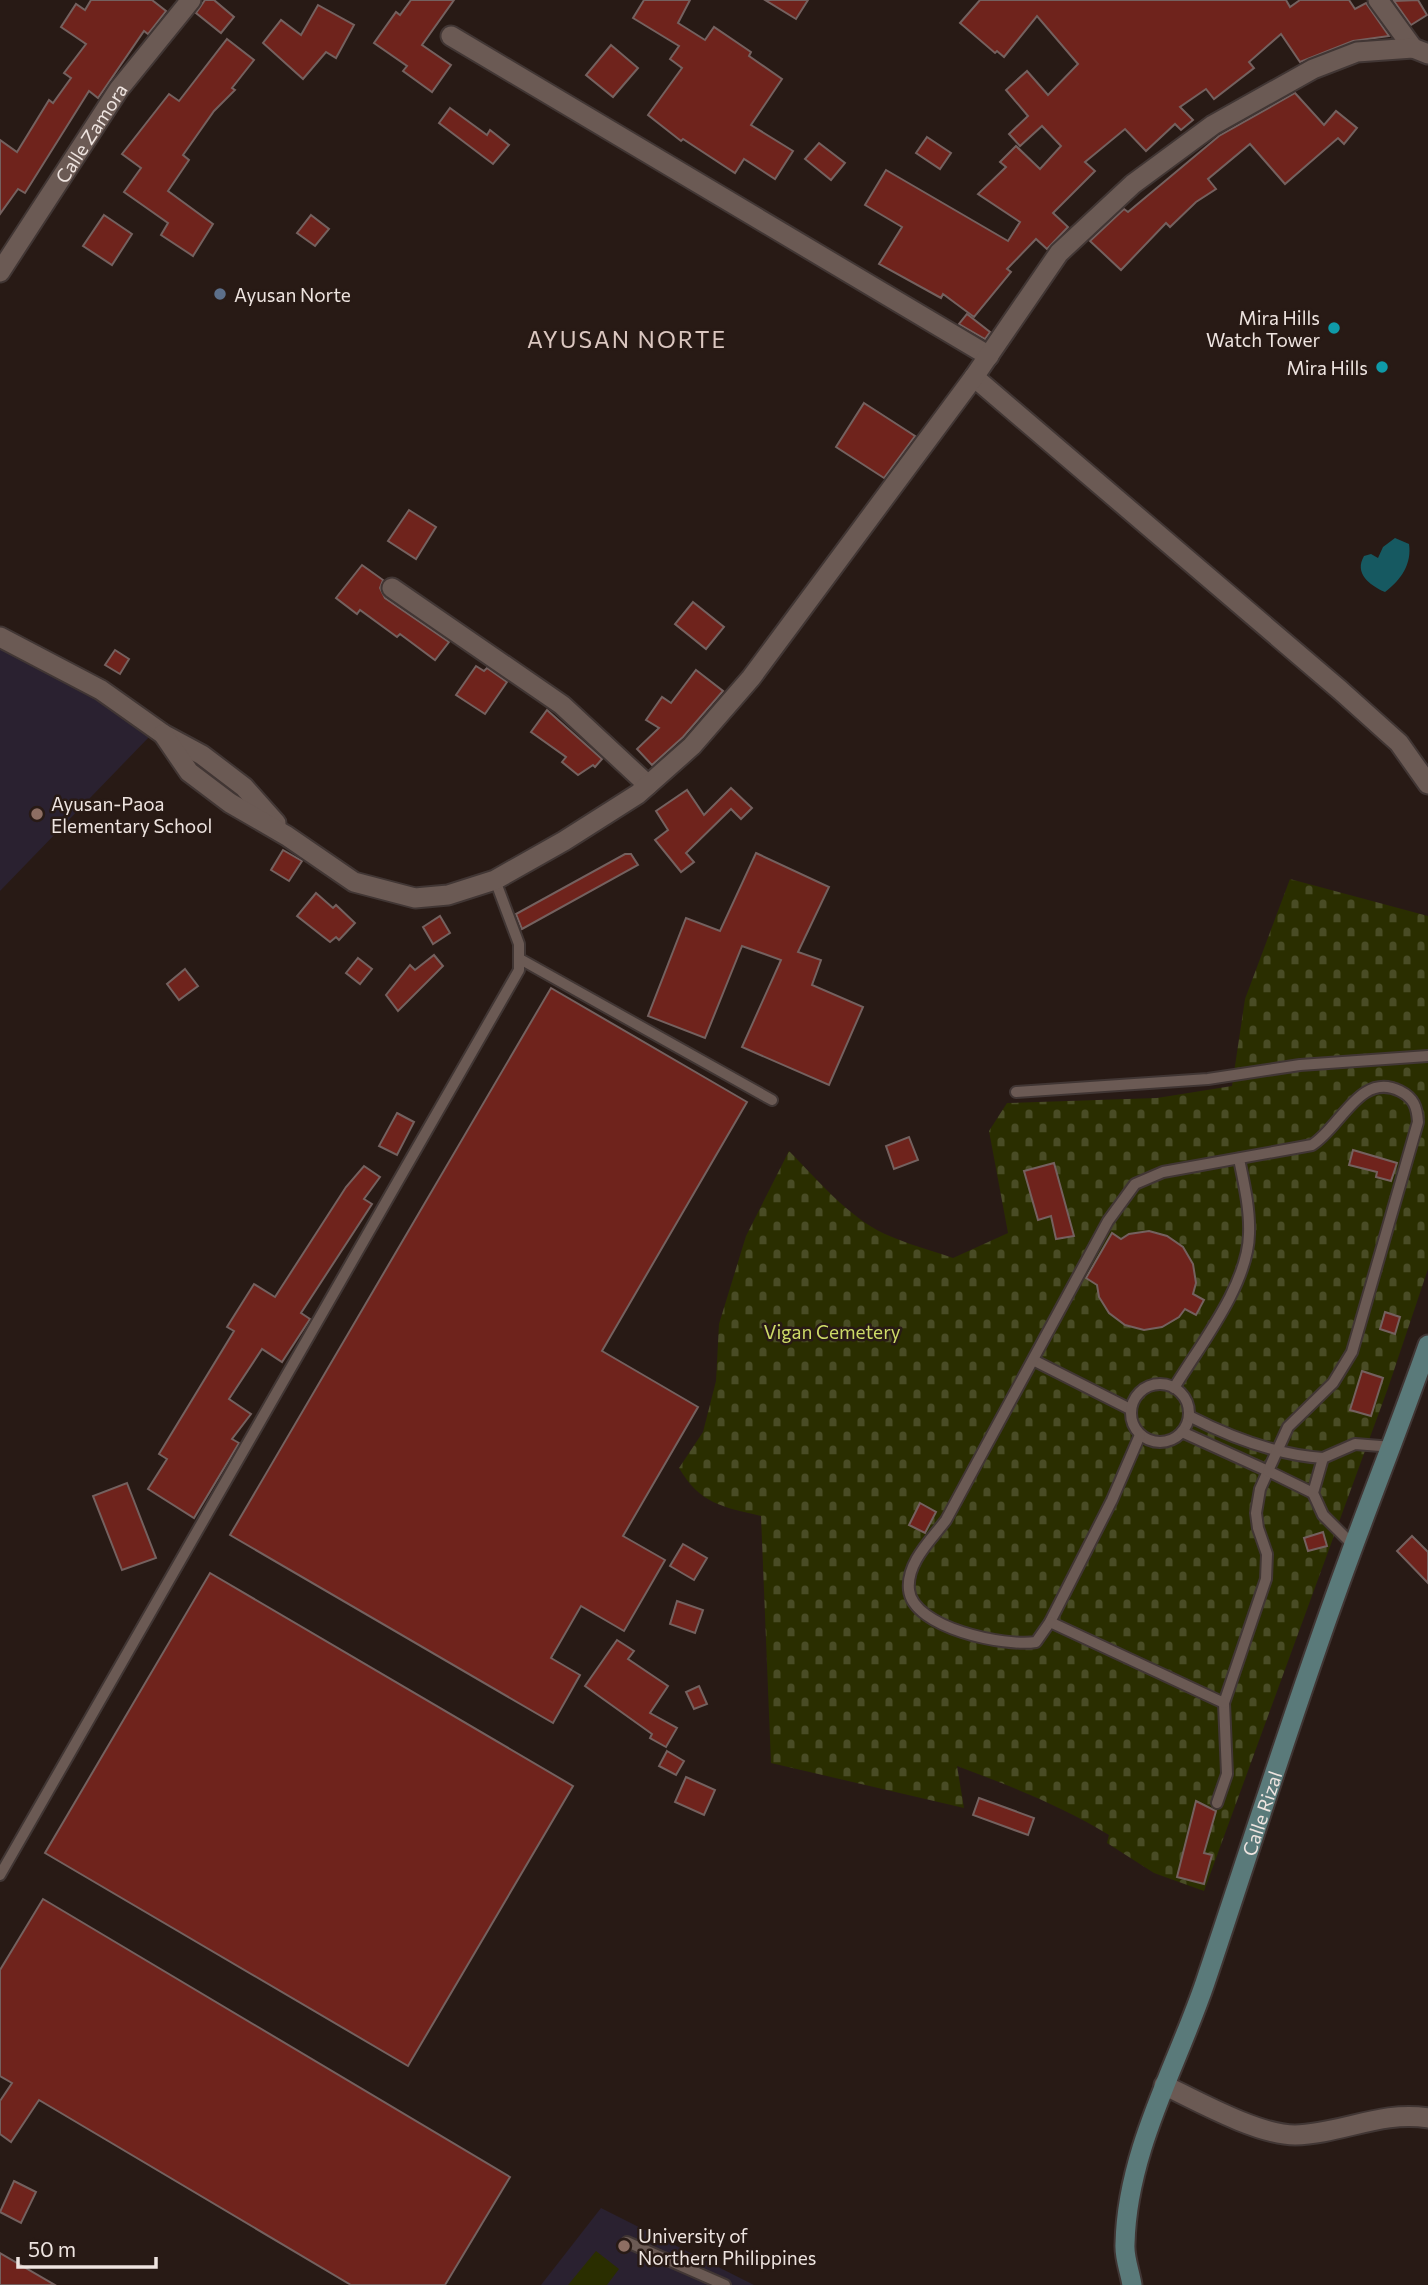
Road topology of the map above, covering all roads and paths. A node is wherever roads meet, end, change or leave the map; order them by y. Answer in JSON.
{"nodes":[{"id":1,"x":191,"y":0,"type":"edge"},
{"id":2,"x":1378,"y":0,"type":"edge"},
{"id":3,"x":451,"y":36,"type":"dead end"},
{"id":4,"x":1420,"y":51,"type":"edge"},
{"id":5,"x":0,"y":272,"type":"edge"},
{"id":6,"x":989,"y":356,"type":"junction"},
{"id":7,"x":975,"y":377,"type":"junction"},
{"id":8,"x":392,"y":588,"type":"dead end"},
{"id":9,"x":0,"y":637,"type":"edge"},
{"id":10,"x":163,"y":734,"type":"junction"},
{"id":11,"x":1428,"y":784,"type":"edge"},
{"id":12,"x":648,"y":785,"type":"junction"},
{"id":13,"x":287,"y":836,"type":"junction"},
{"id":14,"x":495,"y":880,"type":"junction"},
{"id":15,"x":520,"y":959,"type":"junction"},
{"id":16,"x":1428,"y":1056,"type":"edge"},
{"id":17,"x":1016,"y":1092,"type":"dead end"},
{"id":18,"x":772,"y":1100,"type":"dead end"},
{"id":19,"x":1239,"y":1159,"type":"junction"},
{"id":20,"x":1428,"y":1345,"type":"edge"},
{"id":21,"x":1035,"y":1360,"type":"junction"},
{"id":22,"x":1174,"y":1388,"type":"junction"},
{"id":23,"x":1130,"y":1409,"type":"junction"},
{"id":24,"x":1189,"y":1416,"type":"junction"},
{"id":25,"x":1182,"y":1432,"type":"junction"},
{"id":26,"x":1140,"y":1435,"type":"junction"},
{"id":27,"x":1393,"y":1447,"type":"junction"},
{"id":28,"x":1278,"y":1450,"type":"junction"},
{"id":29,"x":1323,"y":1458,"type":"junction"},
{"id":30,"x":1268,"y":1471,"type":"junction"},
{"id":31,"x":1312,"y":1493,"type":"junction"},
{"id":32,"x":1353,"y":1545,"type":"junction"},
{"id":33,"x":1050,"y":1622,"type":"junction"},
{"id":34,"x":1224,"y":1703,"type":"junction"},
{"id":35,"x":1217,"y":1803,"type":"dead end"},
{"id":36,"x":0,"y":1875,"type":"edge"},
{"id":37,"x":1164,"y":2085,"type":"junction"},
{"id":38,"x":1428,"y":2118,"type":"edge"},
{"id":39,"x":627,"y":2242,"type":"dead end"},
{"id":40,"x":725,"y":2285,"type":"edge"},
{"id":41,"x":1132,"y":2285,"type":"edge"}],
"edges":[{"from":1,"to":5,"type":"street","name":"Calle Zamora"},
{"from":2,"to":4,"type":"street"},
{"from":3,"to":6,"type":"street"},
{"from":4,"to":6,"type":"street"},
{"from":6,"to":7,"type":"street"},
{"from":7,"to":11,"type":"street"},
{"from":7,"to":12,"type":"street"},
{"from":8,"to":12,"type":"street"},
{"from":9,"to":10,"type":"street"},
{"from":10,"to":13,"type":"street"},
{"from":10,"to":13,"type":"street"},
{"from":12,"to":14,"type":"street"},
{"from":13,"to":14,"type":"street"},
{"from":14,"to":15,"type":"lane"},
{"from":15,"to":18,"type":"lane"},
{"from":15,"to":36,"type":"lane"},
{"from":16,"to":17,"type":"lane"},
{"from":19,"to":21,"type":"lane"},
{"from":19,"to":22,"type":"lane"},
{"from":19,"to":28,"type":"lane"},
{"from":20,"to":27,"type":"main road","name":"Calle Rizal"},
{"from":21,"to":23,"type":"lane"},
{"from":21,"to":33,"type":"lane"},
{"from":22,"to":23,"type":"lane"},
{"from":22,"to":24,"type":"lane"},
{"from":23,"to":26,"type":"lane"},
{"from":24,"to":25,"type":"lane"},
{"from":24,"to":28,"type":"lane"},
{"from":25,"to":26,"type":"lane"},
{"from":25,"to":30,"type":"lane"},
{"from":26,"to":33,"type":"lane"},
{"from":27,"to":29,"type":"lane"},
{"from":27,"to":32,"type":"main road","name":"Calle Rizal"},
{"from":28,"to":29,"type":"lane"},
{"from":28,"to":30,"type":"lane"},
{"from":29,"to":31,"type":"lane"},
{"from":30,"to":31,"type":"lane"},
{"from":30,"to":34,"type":"lane"},
{"from":31,"to":32,"type":"lane"},
{"from":32,"to":37,"type":"main road","name":"Calle Rizal"},
{"from":33,"to":34,"type":"lane"},
{"from":34,"to":35,"type":"lane"},
{"from":37,"to":38,"type":"street"},
{"from":37,"to":41,"type":"main road","name":"Calle Rizal"},
{"from":39,"to":40,"type":"lane"}]}
